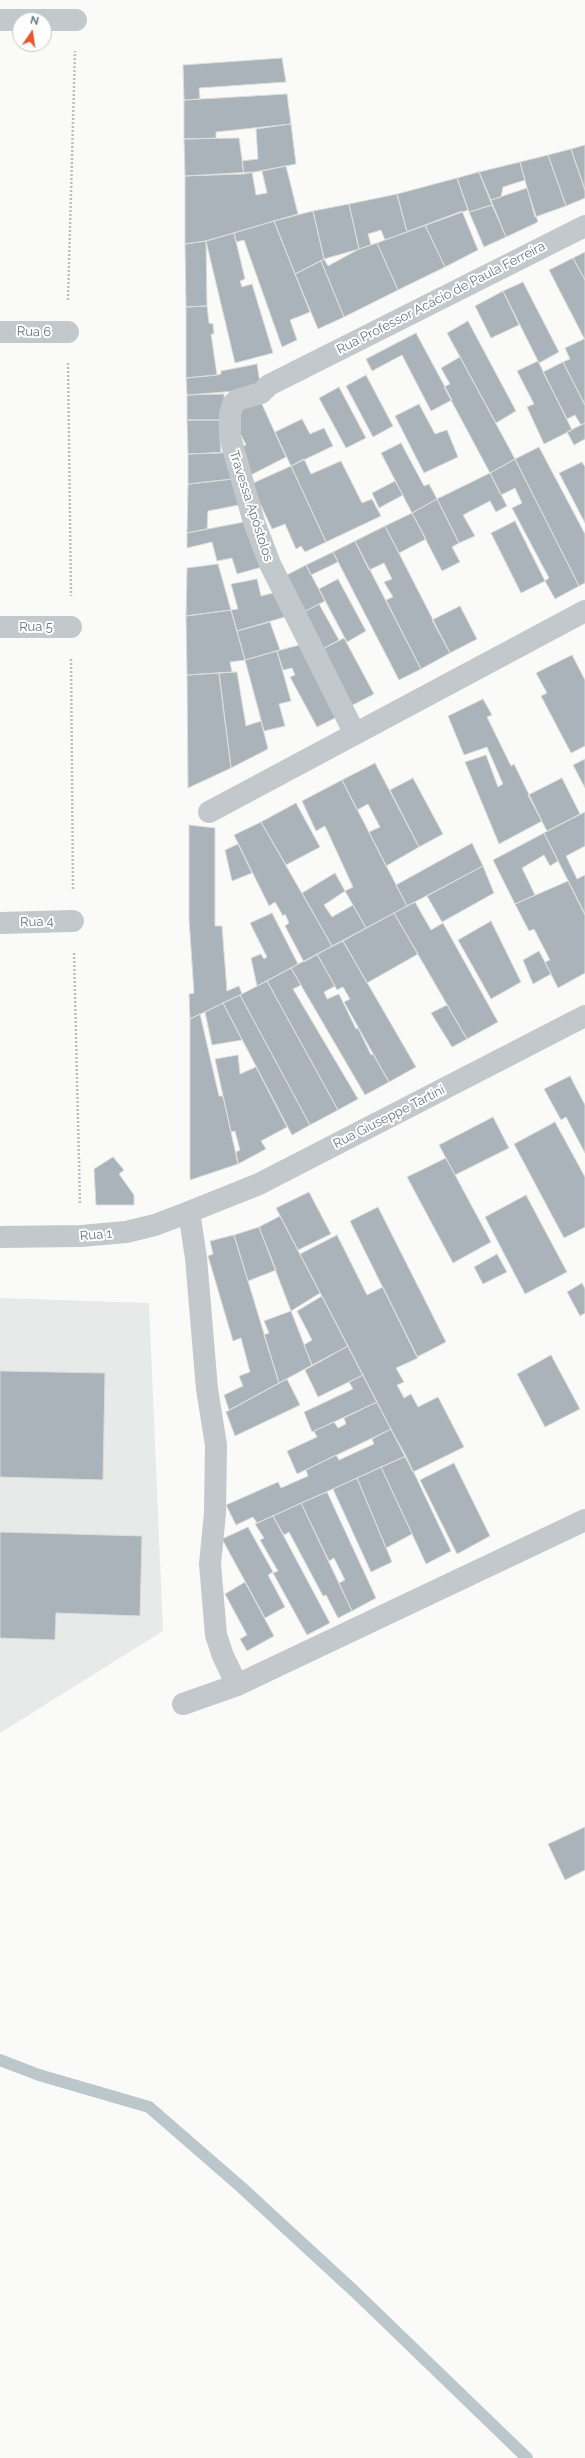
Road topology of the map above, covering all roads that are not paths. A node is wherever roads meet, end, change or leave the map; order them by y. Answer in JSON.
{"nodes":[{"id":1,"x":0,"y":20,"type":"edge"},
{"id":2,"x":76,"y":20,"type":"dead end"},
{"id":3,"x":585,"y":226,"type":"edge"},
{"id":4,"x":0,"y":332,"type":"edge"},
{"id":5,"x":68,"y":332,"type":"dead end"},
{"id":6,"x":297,"y":371,"type":"joint"},
{"id":7,"x":585,"y":611,"type":"edge"},
{"id":8,"x":0,"y":627,"type":"edge"},
{"id":9,"x":71,"y":627,"type":"dead end"},
{"id":10,"x":355,"y":734,"type":"junction"},
{"id":11,"x":209,"y":812,"type":"dead end"},
{"id":12,"x":73,"y":921,"type":"dead end"},
{"id":13,"x":0,"y":923,"type":"edge"},
{"id":14,"x":585,"y":1016,"type":"edge"},
{"id":15,"x":189,"y":1212,"type":"junction"},
{"id":16,"x":0,"y":1237,"type":"edge"},
{"id":17,"x":585,"y":1520,"type":"edge"},
{"id":18,"x":237,"y":1685,"type":"junction"},
{"id":19,"x":183,"y":1704,"type":"dead end"}],
"edges":[{"from":1,"to":2,"type":"street"},
{"from":3,"to":6,"type":"street","name":"Rua Professor Acácio de Paula Ferreira"},
{"from":4,"to":5,"type":"street","name":"Rua 6"},
{"from":6,"to":10,"type":"street","name":"Travessa Apóstolos"},
{"from":7,"to":10,"type":"street"},
{"from":8,"to":9,"type":"street","name":"Rua 5"},
{"from":10,"to":11,"type":"street"},
{"from":12,"to":13,"type":"street","name":"Rua 4"},
{"from":14,"to":15,"type":"street","name":"Rua Giuseppe Tartini"},
{"from":15,"to":16,"type":"street","name":"Rua 1"},
{"from":15,"to":18,"type":"street"},
{"from":17,"to":18,"type":"street"},
{"from":18,"to":19,"type":"street"}]}
